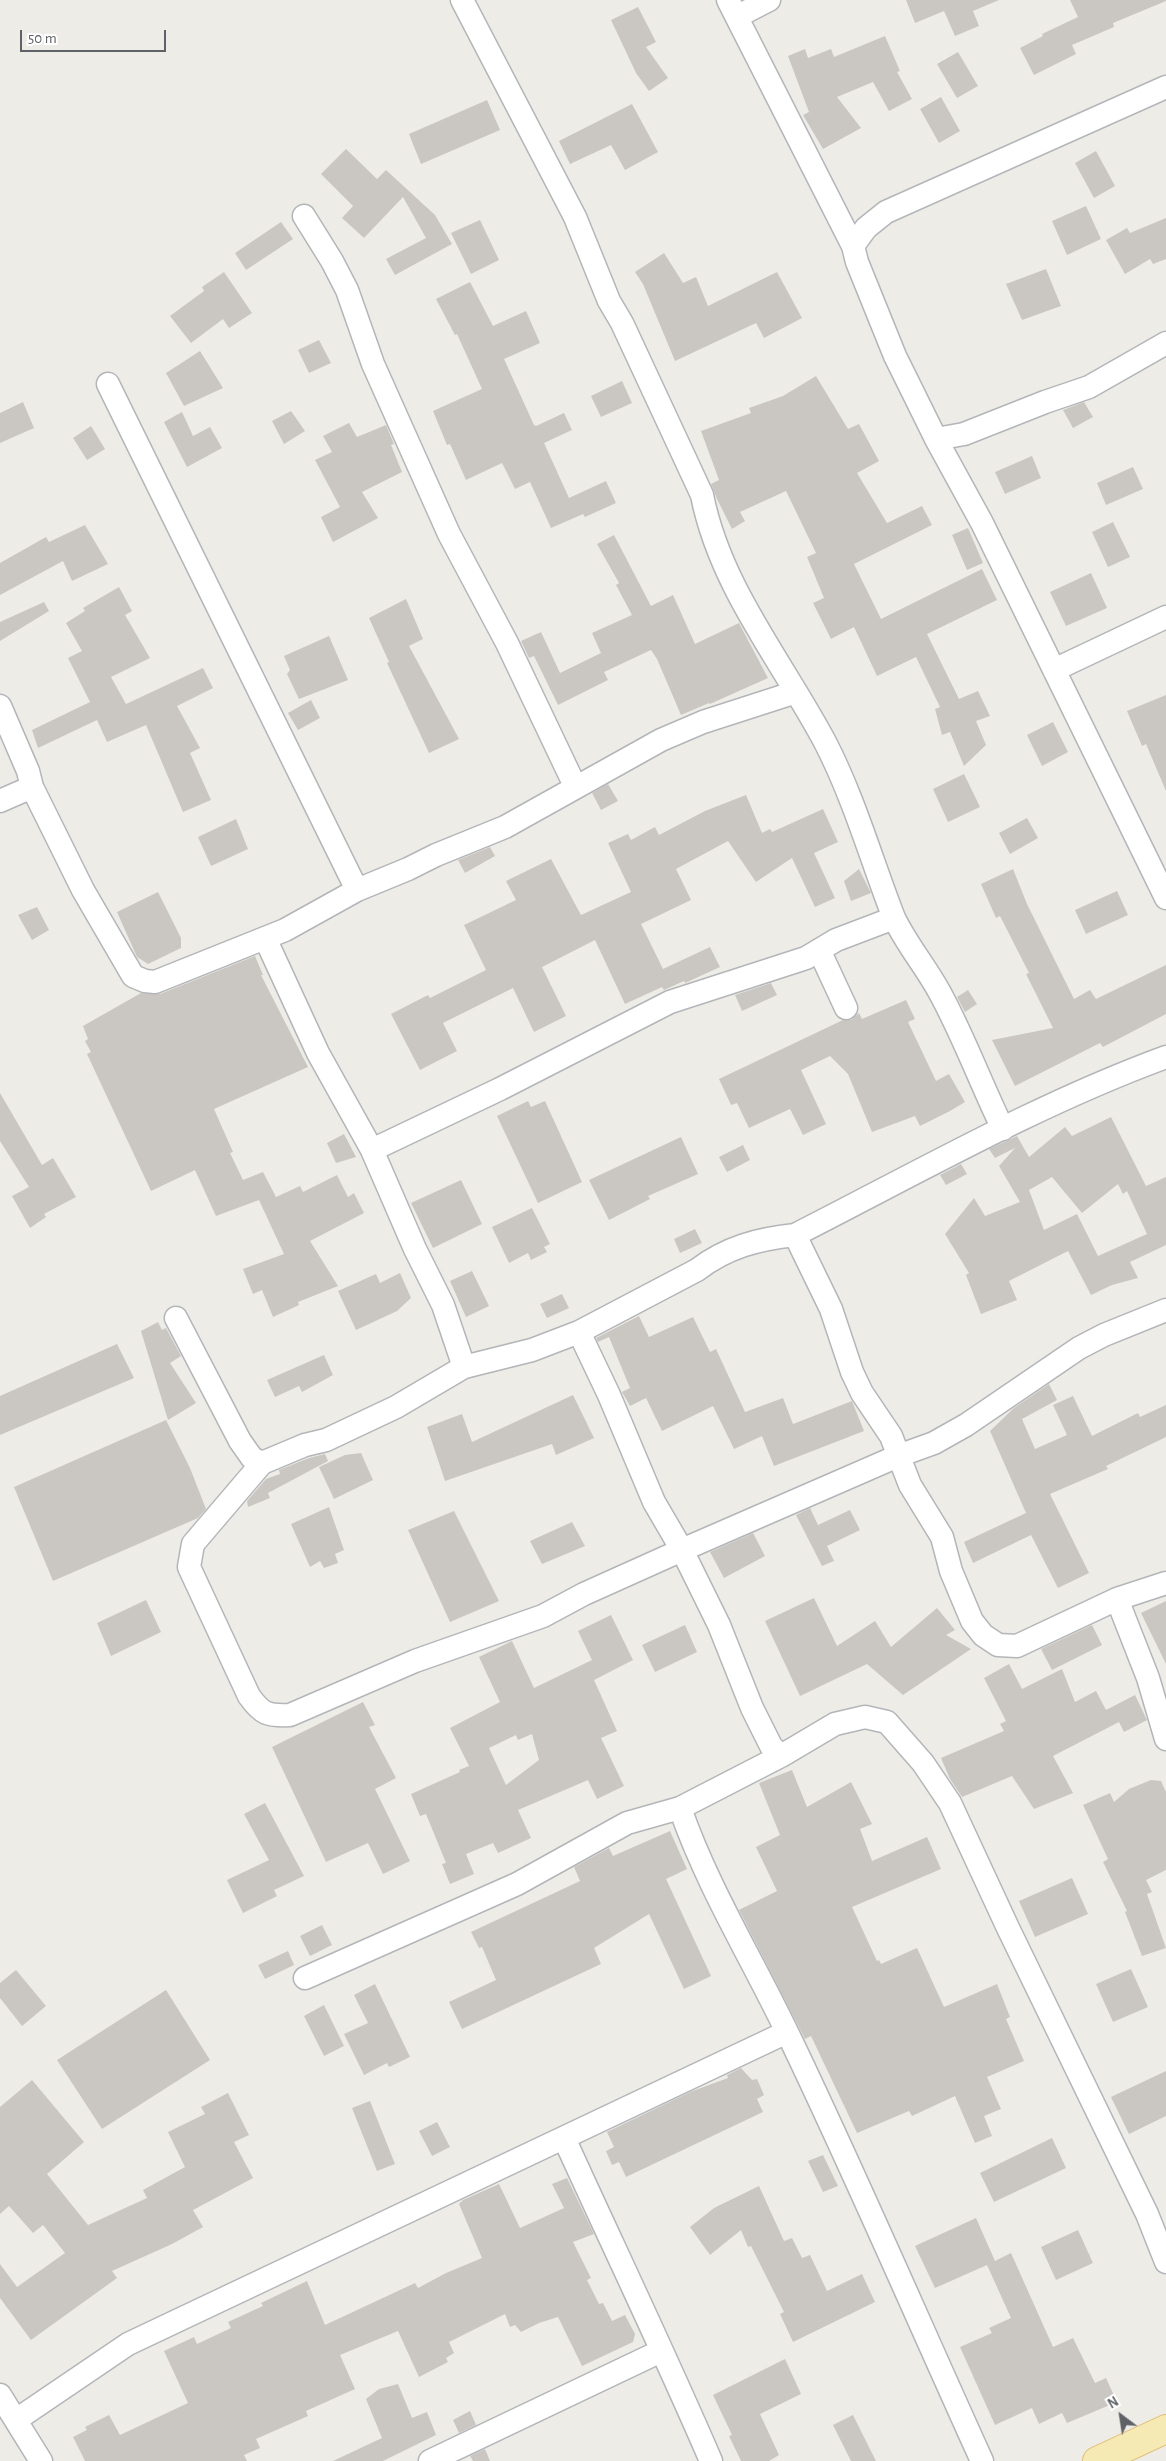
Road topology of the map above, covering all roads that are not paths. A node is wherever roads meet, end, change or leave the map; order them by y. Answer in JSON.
{"nodes":[{"id":1,"x":462,"y":0,"type":"edge"},
{"id":2,"x":769,"y":0,"type":"edge"},
{"id":3,"x":733,"y":8,"type":"edge"},
{"id":4,"x":1166,"y":87,"type":"edge"},
{"id":5,"x":304,"y":216,"type":"dead end"},
{"id":6,"x":853,"y":246,"type":"junction"},
{"id":7,"x":1166,"y":343,"type":"edge"},
{"id":8,"x":108,"y":384,"type":"dead end"},
{"id":9,"x":936,"y":439,"type":"junction"},
{"id":10,"x":1166,"y":617,"type":"edge"},
{"id":11,"x":1054,"y":670,"type":"junction"},
{"id":12,"x":796,"y":692,"type":"junction"},
{"id":13,"x":0,"y":706,"type":"edge"},
{"id":14,"x":575,"y":786,"type":"junction"},
{"id":15,"x":32,"y":787,"type":"junction"},
{"id":16,"x":0,"y":801,"type":"edge"},
{"id":17,"x":1164,"y":887,"type":"edge"},
{"id":18,"x":357,"y":890,"type":"junction"},
{"id":19,"x":894,"y":918,"type":"junction"},
{"id":20,"x":265,"y":938,"type":"junction"},
{"id":21,"x":820,"y":952,"type":"junction"},
{"id":22,"x":846,"y":1008,"type":"dead end"},
{"id":23,"x":1166,"y":1057,"type":"edge"},
{"id":24,"x":1002,"y":1129,"type":"junction"},
{"id":25,"x":372,"y":1150,"type":"junction"},
{"id":26,"x":795,"y":1234,"type":"junction"},
{"id":27,"x":1166,"y":1310,"type":"edge"},
{"id":28,"x":176,"y":1318,"type":"dead end"},
{"id":29,"x":578,"y":1332,"type":"junction"},
{"id":30,"x":464,"y":1367,"type":"junction"},
{"id":31,"x":898,"y":1456,"type":"junction"},
{"id":32,"x":262,"y":1462,"type":"junction"},
{"id":33,"x":682,"y":1550,"type":"junction"},
{"id":34,"x":1166,"y":1583,"type":"edge"},
{"id":35,"x":1118,"y":1599,"type":"junction"},
{"id":36,"x":1166,"y":1739,"type":"edge"},
{"id":37,"x":781,"y":1756,"type":"junction"},
{"id":38,"x":680,"y":1808,"type":"junction"},
{"id":39,"x":305,"y":1978,"type":"dead end"},
{"id":40,"x":787,"y":2032,"type":"junction"},
{"id":41,"x":564,"y":2138,"type":"junction"},
{"id":42,"x":1166,"y":2262,"type":"edge"},
{"id":43,"x":661,"y":2351,"type":"junction"},
{"id":44,"x":0,"y":2395,"type":"edge"},
{"id":45,"x":16,"y":2420,"type":"junction"},
{"id":46,"x":1166,"y":2429,"type":"edge"},
{"id":47,"x":1166,"y":2448,"type":"edge"},
{"id":48,"x":41,"y":2461,"type":"edge"},
{"id":49,"x":430,"y":2461,"type":"edge"},
{"id":50,"x":710,"y":2461,"type":"edge"},
{"id":51,"x":982,"y":2461,"type":"edge"},
{"id":52,"x":1097,"y":2461,"type":"edge"},
{"id":53,"x":1138,"y":2461,"type":"edge"}],
"edges":[{"from":1,"to":12,"type":"street"},
{"from":2,"to":3,"type":"street"},
{"from":3,"to":6,"type":"street"},
{"from":4,"to":6,"type":"street"},
{"from":5,"to":14,"type":"street"},
{"from":6,"to":9,"type":"street"},
{"from":7,"to":9,"type":"street"},
{"from":8,"to":18,"type":"street"},
{"from":9,"to":11,"type":"street"},
{"from":10,"to":11,"type":"street"},
{"from":11,"to":17,"type":"street"},
{"from":12,"to":14,"type":"street"},
{"from":12,"to":19,"type":"street"},
{"from":13,"to":15,"type":"street"},
{"from":14,"to":18,"type":"street"},
{"from":15,"to":16,"type":"street"},
{"from":15,"to":20,"type":"street"},
{"from":18,"to":20,"type":"street"},
{"from":19,"to":21,"type":"street"},
{"from":19,"to":24,"type":"street"},
{"from":20,"to":25,"type":"street"},
{"from":21,"to":22,"type":"street"},
{"from":21,"to":25,"type":"street"},
{"from":23,"to":24,"type":"street"},
{"from":24,"to":26,"type":"street"},
{"from":25,"to":30,"type":"street"},
{"from":26,"to":29,"type":"street"},
{"from":26,"to":31,"type":"street"},
{"from":27,"to":31,"type":"street"},
{"from":28,"to":32,"type":"street"},
{"from":29,"to":30,"type":"street"},
{"from":29,"to":33,"type":"street"},
{"from":30,"to":32,"type":"street"},
{"from":31,"to":33,"type":"street"},
{"from":31,"to":35,"type":"street"},
{"from":32,"to":33,"type":"street"},
{"from":33,"to":37,"type":"street"},
{"from":34,"to":35,"type":"street"},
{"from":35,"to":36,"type":"street"},
{"from":37,"to":38,"type":"street"},
{"from":37,"to":42,"type":"street"},
{"from":38,"to":39,"type":"street"},
{"from":38,"to":40,"type":"street"},
{"from":40,"to":41,"type":"street"},
{"from":40,"to":51,"type":"street"},
{"from":41,"to":43,"type":"street"},
{"from":41,"to":45,"type":"street"},
{"from":43,"to":49,"type":"street"},
{"from":43,"to":50,"type":"street"},
{"from":44,"to":45,"type":"street"},
{"from":45,"to":48,"type":"street"},
{"from":46,"to":52,"type":"main road"},
{"from":47,"to":53,"type":"main road"}]}
